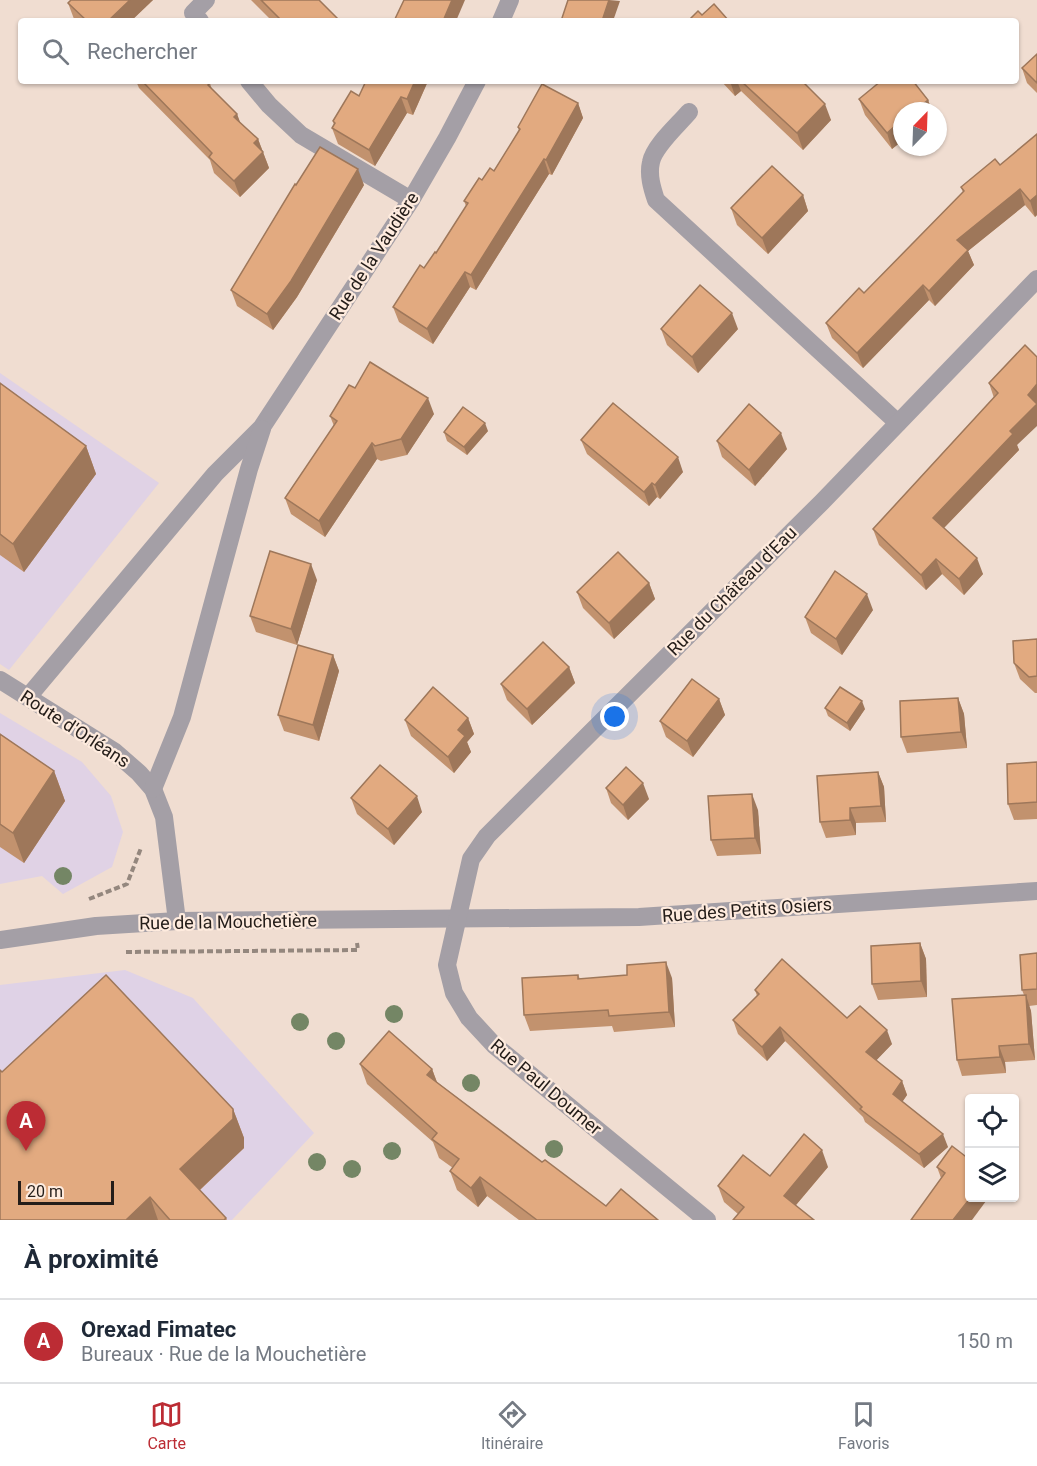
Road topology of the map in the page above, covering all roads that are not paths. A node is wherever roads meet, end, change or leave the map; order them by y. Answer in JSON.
{"nodes":[{"id":1,"x":206,"y":0,"type":"edge"},
{"id":2,"x":510,"y":0,"type":"edge"},
{"id":3,"x":197,"y":18,"type":"edge"},
{"id":4,"x":502,"y":18,"type":"edge"},
{"id":5,"x":252,"y":84,"type":"edge"},
{"id":6,"x":475,"y":84,"type":"edge"},
{"id":7,"x":689,"y":112,"type":"dead end"},
{"id":8,"x":411,"y":200,"type":"junction"},
{"id":9,"x":1037,"y":279,"type":"edge"},
{"id":10,"x":898,"y":423,"type":"junction"},
{"id":11,"x":262,"y":427,"type":"junction"},
{"id":12,"x":0,"y":680,"type":"edge"},
{"id":13,"x":28,"y":697,"type":"junction"},
{"id":14,"x":153,"y":789,"type":"junction"},
{"id":15,"x":1037,"y":891,"type":"edge"},
{"id":16,"x":457,"y":919,"type":"junction"},
{"id":17,"x":177,"y":921,"type":"junction"},
{"id":18,"x":0,"y":940,"type":"edge"},
{"id":19,"x":707,"y":1220,"type":"edge"}],
"edges":[{"from":1,"to":3,"type":"street"},
{"from":2,"to":4,"type":"street"},
{"from":5,"to":8,"type":"street"},
{"from":6,"to":8,"type":"street","name":"Rue de la Vaudière"},
{"from":7,"to":10,"type":"street"},
{"from":8,"to":11,"type":"street","name":"Rue de la Vaudière"},
{"from":9,"to":10,"type":"street","name":"Rue du Château d'Eau"},
{"from":10,"to":16,"type":"street","name":"Rue du Château d'Eau"},
{"from":11,"to":13,"type":"street","name":"Rue de la Vaudière"},
{"from":11,"to":14,"type":"street","name":"Rue de la Vaudière"},
{"from":12,"to":13,"type":"street","name":"Route d'Orléans"},
{"from":13,"to":14,"type":"street","name":"Route d'Orléans"},
{"from":14,"to":17,"type":"street","name":"Route d'Orléans"},
{"from":15,"to":16,"type":"street","name":"Rue des Petits Osiers"},
{"from":16,"to":17,"type":"street","name":"Rue de la Mouchetière"},
{"from":16,"to":19,"type":"street","name":"Rue Paul Doumer"},
{"from":17,"to":18,"type":"street","name":"Rue de la Mouchetière"}]}
